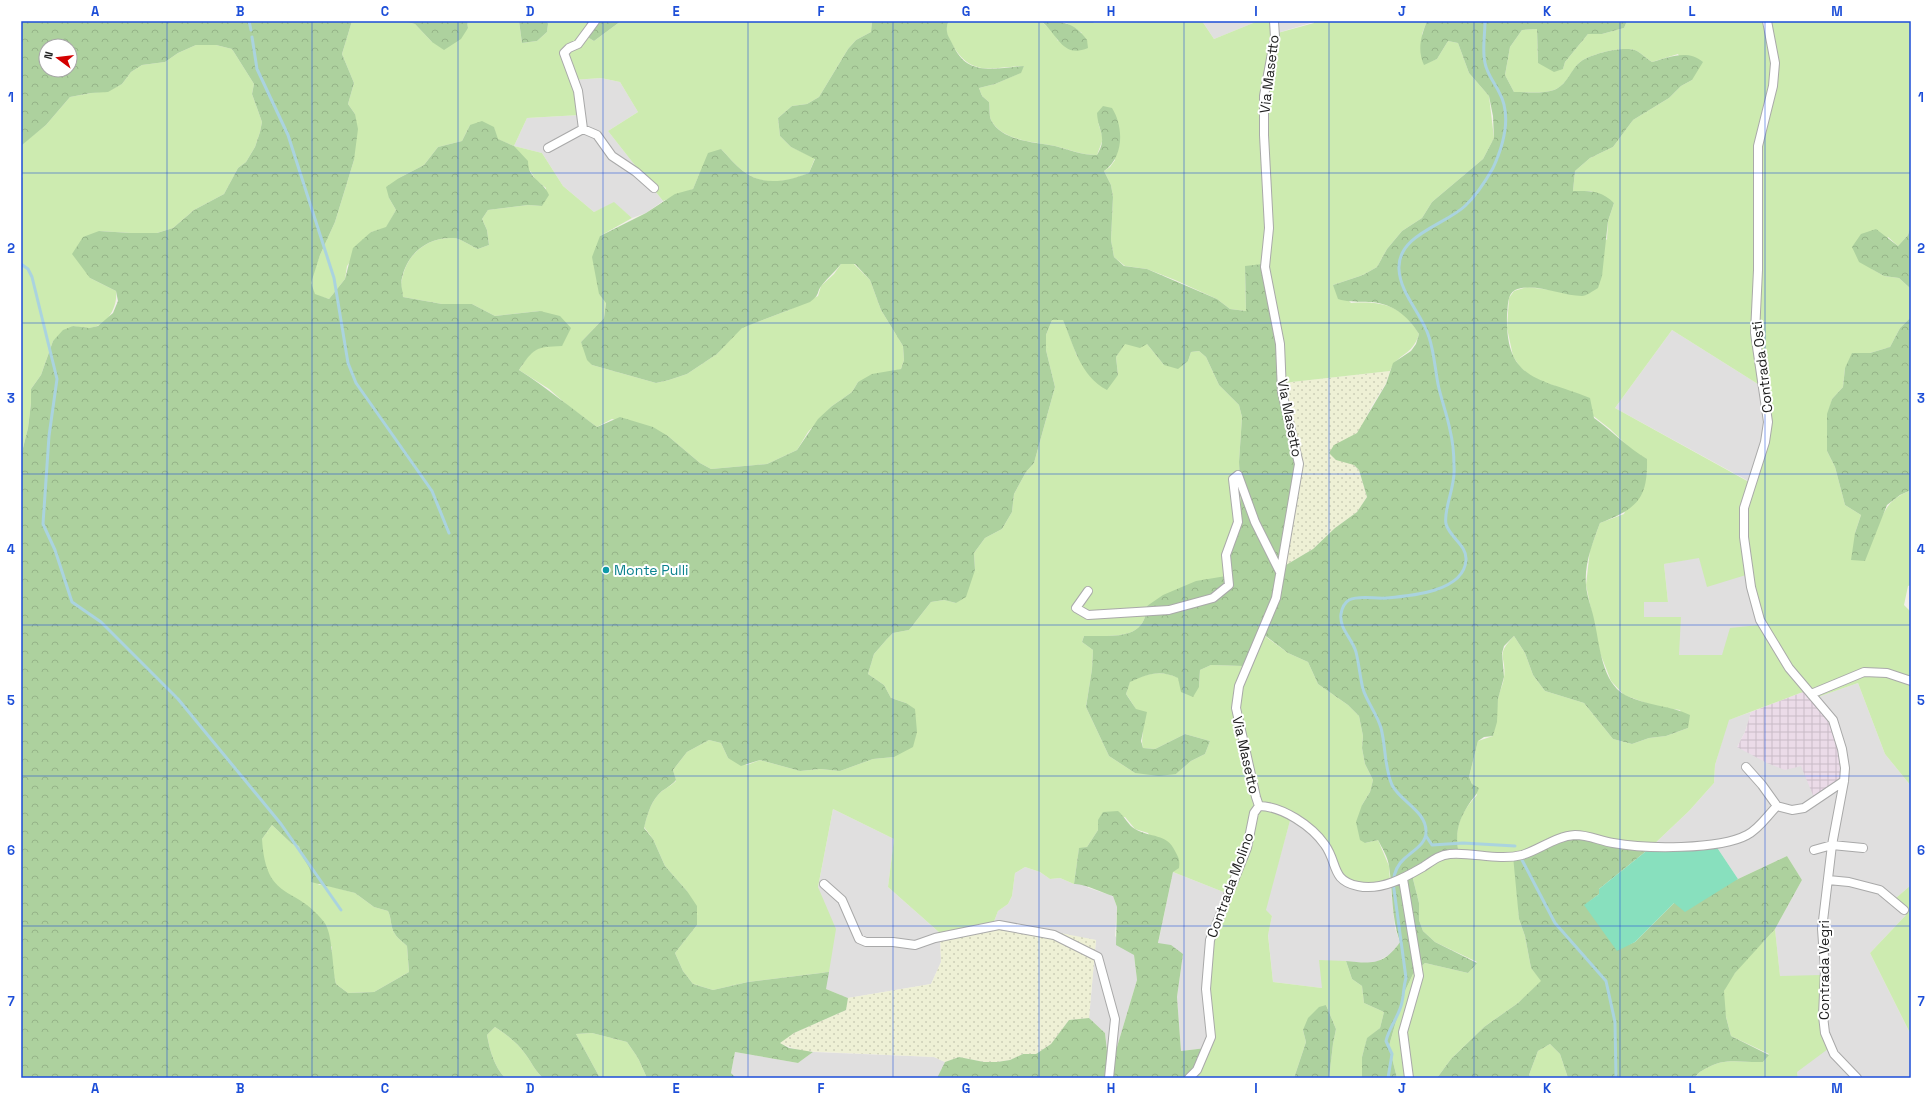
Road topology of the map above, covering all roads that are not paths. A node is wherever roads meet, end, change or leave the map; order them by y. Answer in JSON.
{"nodes":[{"id":1,"x":595,"y":21,"type":"edge"},
{"id":2,"x":1274,"y":21,"type":"edge"},
{"id":3,"x":1767,"y":21,"type":"edge"},
{"id":4,"x":583,"y":129,"type":"junction"},
{"id":5,"x":548,"y":148,"type":"dead end"},
{"id":6,"x":654,"y":188,"type":"dead end"},
{"id":7,"x":1280,"y":572,"type":"junction"},
{"id":8,"x":1088,"y":591,"type":"dead end"},
{"id":9,"x":1911,"y":680,"type":"edge"},
{"id":10,"x":1811,"y":694,"type":"junction"},
{"id":11,"x":1746,"y":767,"type":"dead end"},
{"id":12,"x":1844,"y":781,"type":"junction"},
{"id":13,"x":1259,"y":806,"type":"junction"},
{"id":14,"x":1777,"y":806,"type":"junction"},
{"id":15,"x":1832,"y":845,"type":"junction"},
{"id":16,"x":1863,"y":848,"type":"dead end"},
{"id":17,"x":1814,"y":850,"type":"dead end"},
{"id":18,"x":1402,"y":879,"type":"junction"},
{"id":19,"x":1828,"y":880,"type":"junction"},
{"id":20,"x":824,"y":884,"type":"dead end"},
{"id":21,"x":1904,"y":910,"type":"dead end"},
{"id":22,"x":1109,"y":1078,"type":"edge"},
{"id":23,"x":1189,"y":1078,"type":"edge"},
{"id":24,"x":1409,"y":1078,"type":"edge"},
{"id":25,"x":1857,"y":1078,"type":"edge"}],
"edges":[{"from":1,"to":4,"type":"street"},
{"from":2,"to":7,"type":"street","name":"Via Masetto"},
{"from":3,"to":10,"type":"street","name":"Contrada Osti"},
{"from":4,"to":5,"type":"street"},
{"from":4,"to":6,"type":"street"},
{"from":7,"to":8,"type":"street"},
{"from":7,"to":13,"type":"street","name":"Via Masetto"},
{"from":9,"to":10,"type":"street"},
{"from":10,"to":12,"type":"street","name":"Contrada Vegri"},
{"from":11,"to":14,"type":"street"},
{"from":12,"to":14,"type":"street"},
{"from":12,"to":15,"type":"street","name":"Contrada Vegri"},
{"from":13,"to":18,"type":"street"},
{"from":13,"to":23,"type":"street","name":"Contrada Molino"},
{"from":14,"to":18,"type":"street"},
{"from":15,"to":16,"type":"street"},
{"from":15,"to":17,"type":"street"},
{"from":15,"to":19,"type":"street","name":"Contrada Vegri"},
{"from":18,"to":24,"type":"street"},
{"from":19,"to":21,"type":"street"},
{"from":19,"to":25,"type":"street","name":"Contrada Vegri"},
{"from":20,"to":22,"type":"street"}]}
